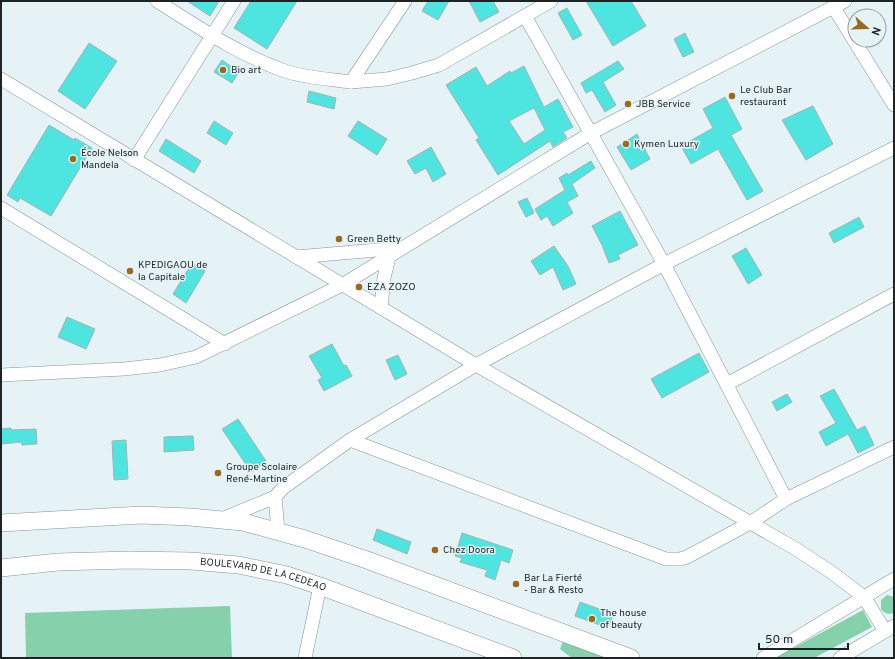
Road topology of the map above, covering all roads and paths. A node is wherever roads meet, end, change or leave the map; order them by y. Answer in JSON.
{"nodes":[{"id":1,"x":157,"y":1,"type":"edge"},
{"id":2,"x":234,"y":1,"type":"edge"},
{"id":3,"x":406,"y":1,"type":"edge"},
{"id":4,"x":551,"y":1,"type":"edge"},
{"id":5,"x":840,"y":4,"type":"edge"},
{"id":6,"x":525,"y":16,"type":"junction"},
{"id":7,"x":211,"y":36,"type":"junction"},
{"id":8,"x":1,"y":78,"type":"edge"},
{"id":9,"x":351,"y":82,"type":"junction"},
{"id":10,"x":894,"y":105,"type":"edge"},
{"id":11,"x":591,"y":133,"type":"junction"},
{"id":12,"x":894,"y":148,"type":"edge"},
{"id":13,"x":134,"y":160,"type":"junction"},
{"id":14,"x":1,"y":208,"type":"edge"},
{"id":15,"x":404,"y":248,"type":"junction"},
{"id":16,"x":296,"y":257,"type":"junction"},
{"id":17,"x":389,"y":257,"type":"junction"},
{"id":18,"x":664,"y":264,"type":"junction"},
{"id":19,"x":342,"y":285,"type":"junction"},
{"id":20,"x":894,"y":294,"type":"edge"},
{"id":21,"x":381,"y":307,"type":"junction"},
{"id":22,"x":225,"y":344,"type":"junction"},
{"id":23,"x":476,"y":365,"type":"junction"},
{"id":24,"x":1,"y":375,"type":"edge"},
{"id":25,"x":727,"y":384,"type":"junction"},
{"id":26,"x":350,"y":440,"type":"junction"},
{"id":27,"x":894,"y":447,"type":"edge"},
{"id":28,"x":275,"y":497,"type":"junction"},
{"id":29,"x":786,"y":499,"type":"junction"},
{"id":30,"x":221,"y":519,"type":"junction"},
{"id":31,"x":1,"y":523,"type":"edge"},
{"id":32,"x":750,"y":523,"type":"junction"},
{"id":33,"x":278,"y":531,"type":"junction"},
{"id":34,"x":1,"y":568,"type":"edge"},
{"id":35,"x":894,"y":579,"type":"edge"},
{"id":36,"x":320,"y":586,"type":"junction"},
{"id":37,"x":864,"y":597,"type":"junction"},
{"id":38,"x":890,"y":629,"type":"edge"},
{"id":39,"x":305,"y":658,"type":"edge"},
{"id":40,"x":513,"y":658,"type":"edge"},
{"id":41,"x":631,"y":658,"type":"edge"},
{"id":42,"x":763,"y":658,"type":"edge"},
{"id":43,"x":840,"y":658,"type":"edge"}],
"edges":[{"from":1,"to":7,"type":"street"},
{"from":2,"to":7,"type":"street"},
{"from":3,"to":9,"type":"street"},
{"from":4,"to":6,"type":"street"},
{"from":5,"to":10,"type":"street"},
{"from":5,"to":11,"type":"street"},
{"from":6,"to":9,"type":"street"},
{"from":6,"to":11,"type":"street"},
{"from":7,"to":9,"type":"street"},
{"from":7,"to":13,"type":"street"},
{"from":8,"to":13,"type":"street"},
{"from":11,"to":15,"type":"street"},
{"from":11,"to":18,"type":"street"},
{"from":12,"to":18,"type":"street"},
{"from":13,"to":16,"type":"street"},
{"from":14,"to":22,"type":"street"},
{"from":15,"to":16,"type":"street"},
{"from":15,"to":17,"type":"street"},
{"from":16,"to":19,"type":"street"},
{"from":17,"to":19,"type":"street"},
{"from":17,"to":21,"type":"street"},
{"from":18,"to":23,"type":"street"},
{"from":18,"to":25,"type":"street"},
{"from":19,"to":21,"type":"street"},
{"from":19,"to":22,"type":"street"},
{"from":20,"to":25,"type":"street"},
{"from":21,"to":23,"type":"street"},
{"from":22,"to":24,"type":"street"},
{"from":23,"to":26,"type":"street"},
{"from":23,"to":32,"type":"street"},
{"from":25,"to":29,"type":"street"},
{"from":26,"to":28,"type":"street"},
{"from":26,"to":32,"type":"street"},
{"from":27,"to":29,"type":"street"},
{"from":28,"to":30,"type":"street"},
{"from":28,"to":33,"type":"street"},
{"from":29,"to":32,"type":"street"},
{"from":30,"to":31,"type":"main road"},
{"from":30,"to":33,"type":"main road"},
{"from":32,"to":37,"type":"street"},
{"from":33,"to":41,"type":"main road"},
{"from":34,"to":36,"type":"main road","name":"BOULEVARD DE LA CEDEAO"},
{"from":35,"to":37,"type":"street"},
{"from":36,"to":39,"type":"street"},
{"from":36,"to":40,"type":"main road","name":"BOULEVARD DE LA CEDEAO"},
{"from":37,"to":38,"type":"street"},
{"from":37,"to":42,"type":"street"},
{"from":38,"to":43,"type":"street"}]}
